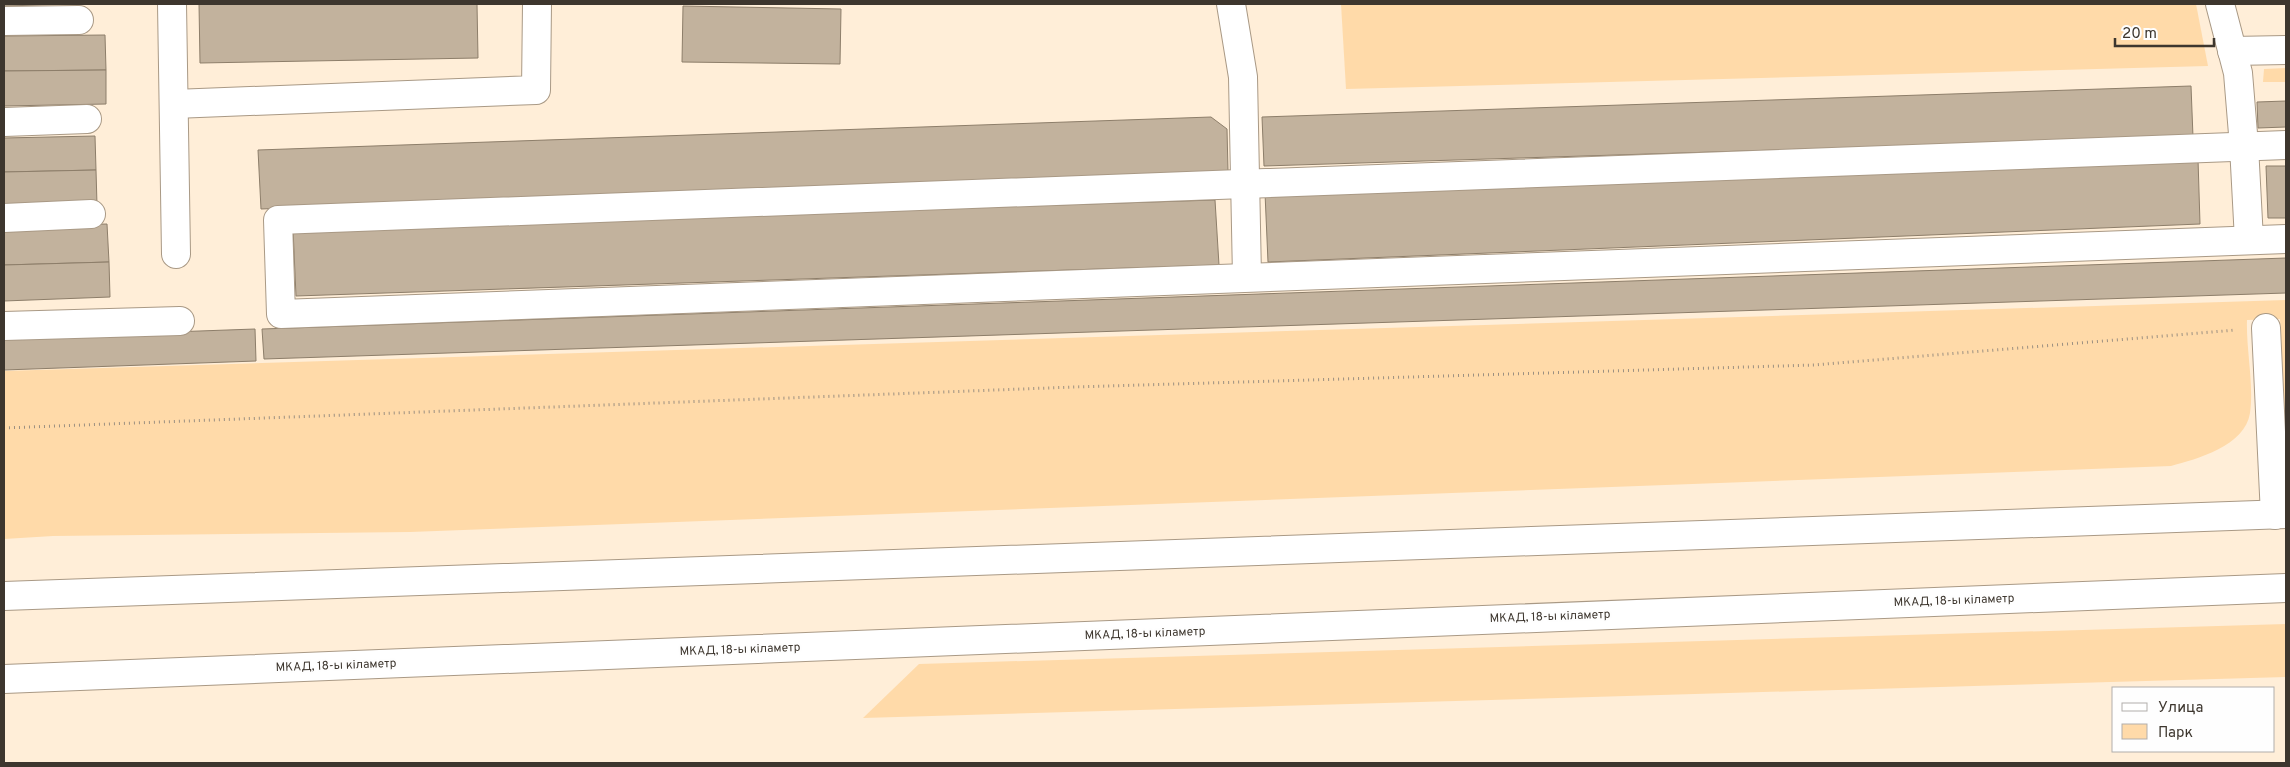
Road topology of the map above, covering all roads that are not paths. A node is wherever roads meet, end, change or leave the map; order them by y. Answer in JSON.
{"nodes":[{"id":1,"x":172,"y":4,"type":"edge"},
{"id":2,"x":537,"y":4,"type":"edge"},
{"id":3,"x":1231,"y":4,"type":"edge"},
{"id":4,"x":2220,"y":4,"type":"edge"},
{"id":5,"x":79,"y":20,"type":"dead end"},
{"id":6,"x":4,"y":21,"type":"edge"},
{"id":7,"x":2286,"y":50,"type":"edge"},
{"id":8,"x":2232,"y":51,"type":"junction"},
{"id":9,"x":174,"y":104,"type":"junction"},
{"id":10,"x":87,"y":119,"type":"dead end"},
{"id":11,"x":4,"y":122,"type":"edge"},
{"id":12,"x":2286,"y":145,"type":"edge"},
{"id":13,"x":2244,"y":146,"type":"junction"},
{"id":14,"x":1246,"y":184,"type":"junction"},
{"id":15,"x":91,"y":214,"type":"dead end"},
{"id":16,"x":4,"y":218,"type":"edge"},
{"id":17,"x":2286,"y":239,"type":"edge"},
{"id":18,"x":2249,"y":240,"type":"junction"},
{"id":19,"x":176,"y":254,"type":"dead end"},
{"id":20,"x":1247,"y":278,"type":"junction"},
{"id":21,"x":180,"y":321,"type":"dead end"},
{"id":22,"x":4,"y":326,"type":"edge"},
{"id":23,"x":2266,"y":328,"type":"road end"},
{"id":24,"x":2280,"y":514,"type":"edge"},
{"id":25,"x":2286,"y":588,"type":"edge"},
{"id":26,"x":4,"y":596,"type":"edge"},
{"id":27,"x":4,"y":680,"type":"edge"}],
"edges":[{"from":1,"to":9,"type":"main road"},
{"from":2,"to":9,"type":"main road"},
{"from":3,"to":14,"type":"main road"},
{"from":4,"to":8,"type":"main road"},
{"from":5,"to":6,"type":"main road"},
{"from":7,"to":8,"type":"main road"},
{"from":8,"to":13,"type":"main road"},
{"from":9,"to":19,"type":"main road"},
{"from":10,"to":11,"type":"main road"},
{"from":12,"to":13,"type":"main road"},
{"from":13,"to":14,"type":"main road"},
{"from":13,"to":18,"type":"main road"},
{"from":14,"to":20,"type":"main road"},
{"from":14,"to":20,"type":"main road"},
{"from":15,"to":16,"type":"main road"},
{"from":17,"to":18,"type":"main road"},
{"from":18,"to":20,"type":"main road"},
{"from":21,"to":22,"type":"main road"},
{"from":23,"to":24,"type":"main road"},
{"from":24,"to":26,"type":"main road"},
{"from":25,"to":27,"type":"main road","name":"МКАД, 18-ы кіламетр"}]}
